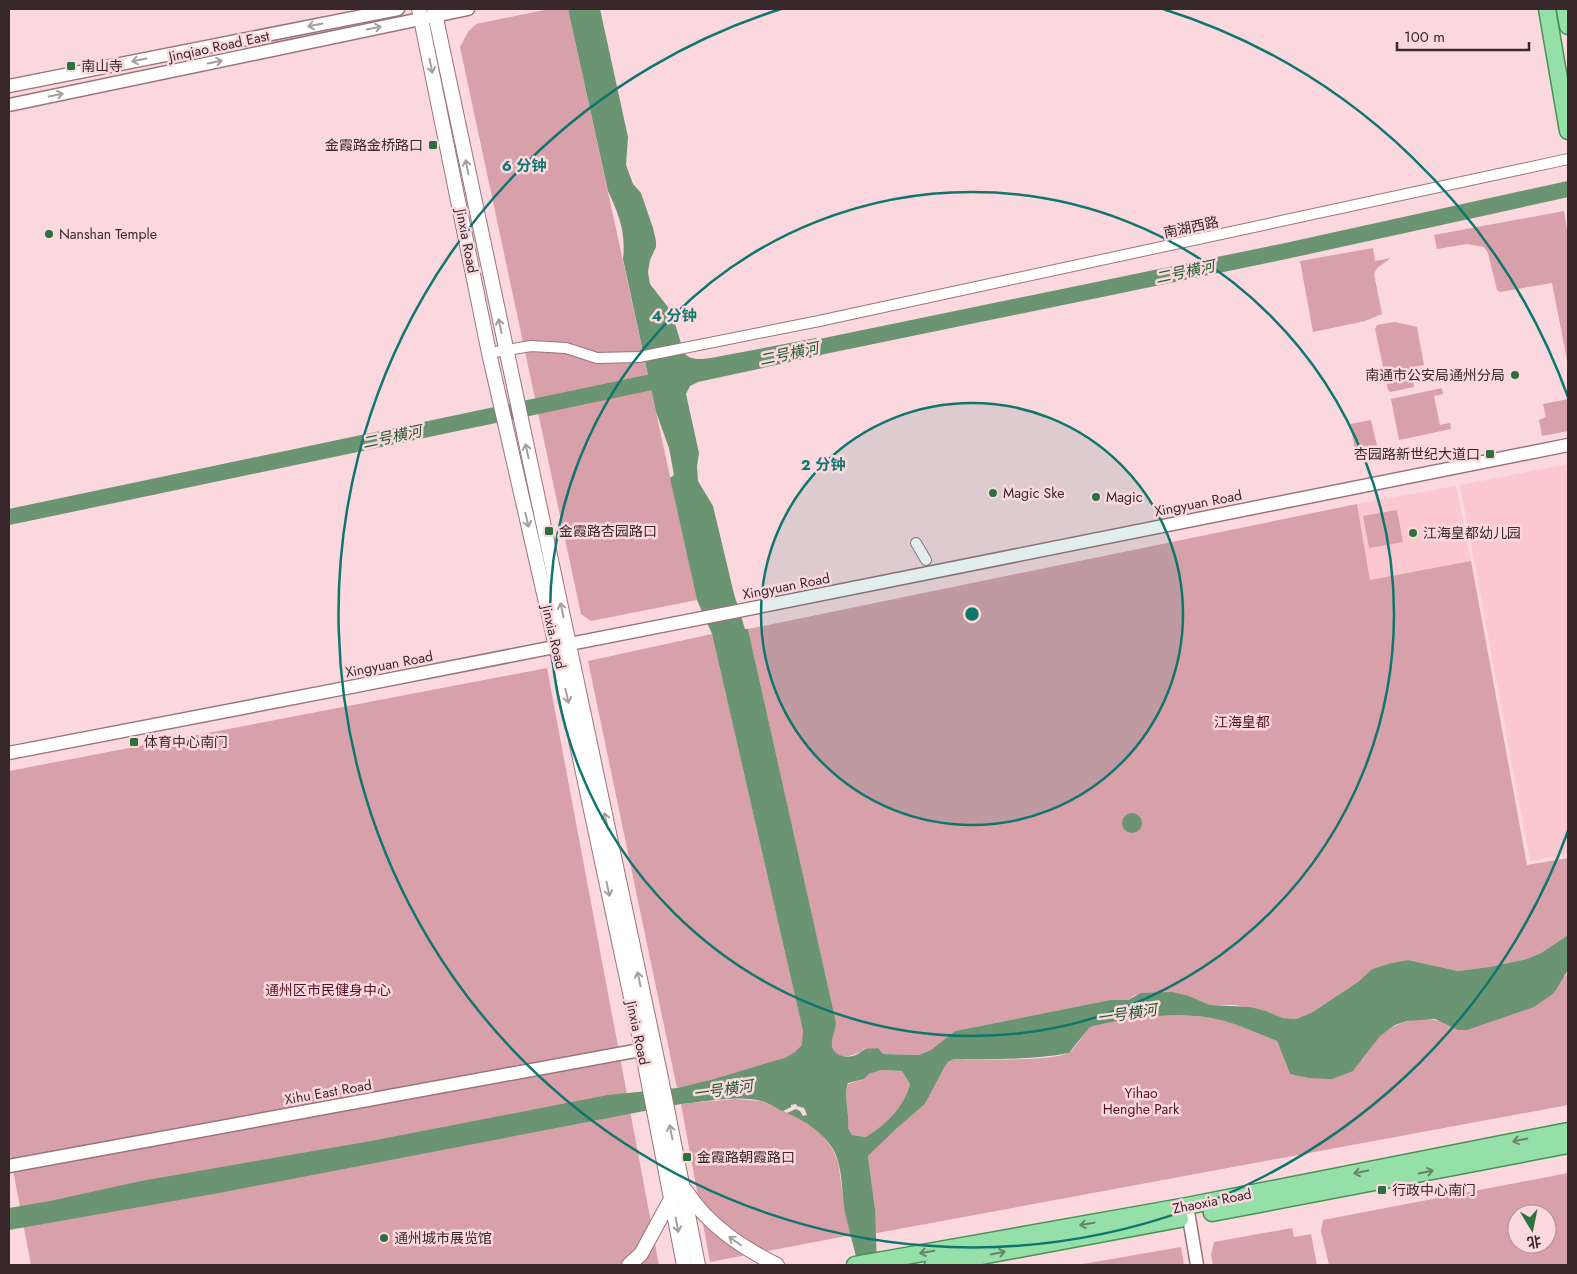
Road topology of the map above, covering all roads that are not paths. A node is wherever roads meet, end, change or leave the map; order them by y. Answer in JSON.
{"nodes":[{"id":1,"x":398,"y":9,"type":"edge"},
{"id":2,"x":468,"y":9,"type":"edge"},
{"id":3,"x":1547,"y":9,"type":"edge"},
{"id":4,"x":1565,"y":9,"type":"edge"},
{"id":5,"x":435,"y":12,"type":"edge"},
{"id":6,"x":420,"y":14,"type":"edge"},
{"id":7,"x":1568,"y":26,"type":"edge"},
{"id":8,"x":9,"y":86,"type":"edge"},
{"id":9,"x":9,"y":106,"type":"edge"},
{"id":10,"x":1568,"y":131,"type":"edge"},
{"id":11,"x":1568,"y":160,"type":"edge"},
{"id":12,"x":506,"y":350,"type":"junction"},
{"id":13,"x":489,"y":353,"type":"junction"},
{"id":14,"x":1568,"y":444,"type":"edge"},
{"id":15,"x":916,"y":543,"type":"dead end"},
{"id":16,"x":926,"y":560,"type":"dead end"},
{"id":17,"x":563,"y":645,"type":"junction"},
{"id":18,"x":9,"y":753,"type":"edge"},
{"id":19,"x":648,"y":1048,"type":"junction"},
{"id":20,"x":654,"y":1077,"type":"junction"},
{"id":21,"x":1568,"y":1131,"type":"edge"},
{"id":22,"x":1568,"y":1146,"type":"edge"},
{"id":23,"x":9,"y":1166,"type":"edge"},
{"id":24,"x":682,"y":1185,"type":"junction"},
{"id":25,"x":672,"y":1197,"type":"junction"},
{"id":26,"x":1188,"y":1212,"type":"junction"},
{"id":27,"x":629,"y":1265,"type":"edge"},
{"id":28,"x":684,"y":1265,"type":"edge"},
{"id":29,"x":698,"y":1265,"type":"edge"},
{"id":30,"x":777,"y":1265,"type":"edge"},
{"id":31,"x":855,"y":1265,"type":"edge"},
{"id":32,"x":933,"y":1265,"type":"edge"},
{"id":33,"x":1197,"y":1265,"type":"edge"}],
"edges":[{"from":1,"to":8,"type":"street","name":"Jinqiao Road East","one_way":true},
{"from":2,"to":5,"type":"street","name":"Jinqiao Road East"},
{"from":3,"to":10,"type":"main road"},
{"from":4,"to":7,"type":"main road"},
{"from":5,"to":6,"type":"street","name":"Jinqiao Road East"},
{"from":12,"to":5,"type":"main road","name":"Jinxia Road","one_way":true},
{"from":9,"to":6,"type":"street","name":"Jinqiao Road East","one_way":true},
{"from":6,"to":13,"type":"main road","name":"Jinxia Road","one_way":true},
{"from":11,"to":12,"type":"street","name":"南湖西路"},
{"from":12,"to":13,"type":"street","name":"南湖西路"},
{"from":17,"to":12,"type":"main road","name":"Jinxia Road","one_way":true},
{"from":13,"to":17,"type":"main road","name":"Jinxia Road","one_way":true},
{"from":14,"to":17,"type":"street","name":"Xingyuan Road"},
{"from":15,"to":16,"type":"street"},
{"from":17,"to":18,"type":"street","name":"Xingyuan Road"},
{"from":17,"to":19,"type":"main road","name":"Jinxia Road"},
{"from":19,"to":20,"type":"main road","name":"Jinxia Road"},
{"from":19,"to":23,"type":"street","name":"Xihu East Road"},
{"from":24,"to":20,"type":"main road","name":"Jinxia Road","one_way":true},
{"from":20,"to":25,"type":"main road","name":"Jinxia Road"},
{"from":21,"to":26,"type":"main road","name":"Zhaoxia Road","one_way":true},
{"from":26,"to":22,"type":"main road","name":"Zhaoxia Road","one_way":true},
{"from":24,"to":29,"type":"main road","name":"Jinxia Road"},
{"from":30,"to":24,"type":"main road","one_way":true},
{"from":25,"to":27,"type":"main road"},
{"from":25,"to":28,"type":"main road","name":"Jinxia Road","one_way":true},
{"from":26,"to":31,"type":"main road","name":"Zhaoxia Road","one_way":true},
{"from":32,"to":26,"type":"main road","name":"Zhaoxia Road","one_way":true},
{"from":26,"to":33,"type":"street"}]}
